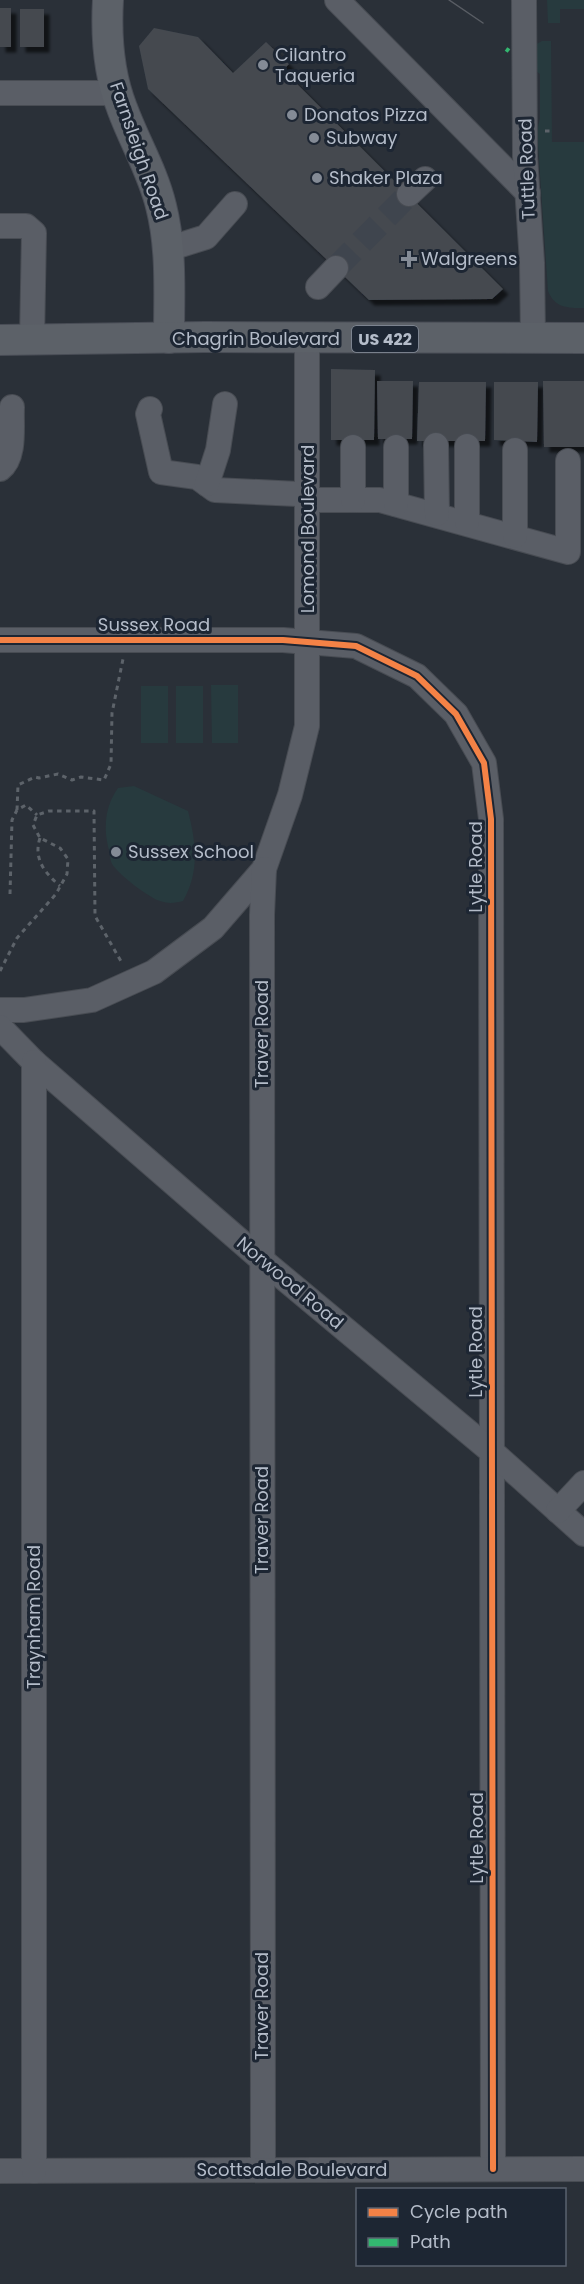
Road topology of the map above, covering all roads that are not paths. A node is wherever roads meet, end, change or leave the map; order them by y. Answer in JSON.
{"nodes":[{"id":1,"x":108,"y":0,"type":"edge"},
{"id":2,"x":337,"y":0,"type":"edge"},
{"id":3,"x":524,"y":0,"type":"edge"},
{"id":4,"x":0,"y":93,"type":"edge"},
{"id":5,"x":117,"y":93,"type":"junction"},
{"id":6,"x":528,"y":193,"type":"junction"},
{"id":7,"x":236,"y":204,"type":"dead end"},
{"id":8,"x":0,"y":226,"type":"edge"},
{"id":9,"x":168,"y":249,"type":"junction"},
{"id":10,"x":336,"y":268,"type":"tunnel mouth"},
{"id":11,"x":318,"y":287,"type":"dead end"},
{"id":12,"x":169,"y":338,"type":"junction"},
{"id":13,"x":307,"y":338,"type":"junction"},
{"id":14,"x":533,"y":338,"type":"junction"},
{"id":15,"x":584,"y":338,"type":"edge"},
{"id":16,"x":0,"y":340,"type":"edge"},
{"id":17,"x":32,"y":340,"type":"junction"},
{"id":18,"x":225,"y":404,"type":"dead end"},
{"id":19,"x":12,"y":407,"type":"dead end"},
{"id":20,"x":150,"y":409,"type":"dead end"},
{"id":21,"x":436,"y":445,"type":"dead end"},
{"id":22,"x":467,"y":446,"type":"dead end"},
{"id":23,"x":353,"y":447,"type":"dead end"},
{"id":24,"x":396,"y":447,"type":"dead end"},
{"id":25,"x":515,"y":450,"type":"dead end"},
{"id":26,"x":568,"y":461,"type":"dead end"},
{"id":27,"x":0,"y":469,"type":"edge"},
{"id":28,"x":207,"y":484,"type":"junction"},
{"id":29,"x":308,"y":500,"type":"junction"},
{"id":30,"x":353,"y":500,"type":"junction"},
{"id":31,"x":396,"y":504,"type":"junction"},
{"id":32,"x":437,"y":514,"type":"junction"},
{"id":33,"x":467,"y":522,"type":"junction"},
{"id":34,"x":515,"y":536,"type":"junction"},
{"id":35,"x":0,"y":640,"type":"edge"},
{"id":36,"x":308,"y":641,"type":"junction"},
{"id":37,"x":264,"y":869,"type":"junction"},
{"id":38,"x":0,"y":1010,"type":"edge"},
{"id":39,"x":0,"y":1027,"type":"edge"},
{"id":40,"x":34,"y":1062,"type":"junction"},
{"id":41,"x":262,"y":1260,"type":"junction"},
{"id":42,"x":491,"y":1451,"type":"junction"},
{"id":43,"x":584,"y":1483,"type":"edge"},
{"id":44,"x":558,"y":1511,"type":"junction"},
{"id":45,"x":584,"y":1534,"type":"edge"},
{"id":46,"x":493,"y":2169,"type":"junction"},
{"id":47,"x":584,"y":2169,"type":"edge"},
{"id":48,"x":263,"y":2170,"type":"junction"},
{"id":49,"x":0,"y":2171,"type":"edge"},
{"id":50,"x":34,"y":2171,"type":"junction"}],
"edges":[{"from":1,"to":5,"type":"main road","name":"Farnsleigh Road"},
{"from":2,"to":6,"type":"street"},
{"from":3,"to":6,"type":"street","name":"Tuttle Road"},
{"from":4,"to":5,"type":"street"},
{"from":5,"to":9,"type":"main road","name":"Farnsleigh Road"},
{"from":6,"to":14,"type":"street","name":"Tuttle Road"},
{"from":7,"to":9,"type":"street"},
{"from":8,"to":17,"type":"street"},
{"from":9,"to":12,"type":"main road","name":"Farnsleigh Road"},
{"from":10,"to":11,"type":"street"},
{"from":12,"to":13,"type":"main road","name":"Chagrin Boulevard","number":"US 422"},
{"from":12,"to":17,"type":"main road","name":"Chagrin Boulevard","number":"US 422"},
{"from":13,"to":14,"type":"main road","name":"Chagrin Boulevard","number":"US 422"},
{"from":13,"to":29,"type":"street","name":"Lomond Boulevard"},
{"from":14,"to":15,"type":"main road","name":"Chagrin Boulevard","number":"US 422"},
{"from":16,"to":17,"type":"main road","name":"Chagrin Boulevard","number":"US 422"},
{"from":18,"to":28,"type":"street"},
{"from":19,"to":27,"type":"street"},
{"from":20,"to":28,"type":"street"},
{"from":21,"to":32,"type":"street"},
{"from":22,"to":33,"type":"street"},
{"from":23,"to":30,"type":"street"},
{"from":24,"to":31,"type":"street"},
{"from":25,"to":34,"type":"street"},
{"from":26,"to":34,"type":"street"},
{"from":28,"to":29,"type":"street"},
{"from":29,"to":30,"type":"street"},
{"from":29,"to":36,"type":"street","name":"Lomond Boulevard"},
{"from":30,"to":31,"type":"street"},
{"from":31,"to":32,"type":"street"},
{"from":32,"to":33,"type":"street"},
{"from":33,"to":34,"type":"street"},
{"from":35,"to":36,"type":"street","name":"Sussex Road"},
{"from":36,"to":37,"type":"street","name":"Lomond Boulevard"},
{"from":36,"to":42,"type":"street","name":"Lytle Road"},
{"from":37,"to":38,"type":"street","name":"Lomond Boulevard"},
{"from":37,"to":41,"type":"street","name":"Traver Road"},
{"from":39,"to":40,"type":"street","name":"Norwood Road"},
{"from":40,"to":41,"type":"street","name":"Norwood Road"},
{"from":40,"to":50,"type":"street","name":"Traynham Road"},
{"from":41,"to":42,"type":"street","name":"Norwood Road"},
{"from":41,"to":48,"type":"street","name":"Traver Road"},
{"from":42,"to":44,"type":"street","name":"Norwood Road"},
{"from":42,"to":46,"type":"street","name":"Lytle Road"},
{"from":43,"to":44,"type":"street"},
{"from":44,"to":45,"type":"street","name":"Norwood Road"},
{"from":46,"to":47,"type":"street","name":"Scottsdale Boulevard"},
{"from":46,"to":48,"type":"street","name":"Scottsdale Boulevard"},
{"from":48,"to":50,"type":"street","name":"Scottsdale Boulevard"},
{"from":49,"to":50,"type":"street","name":"Scottsdale Boulevard"}]}
